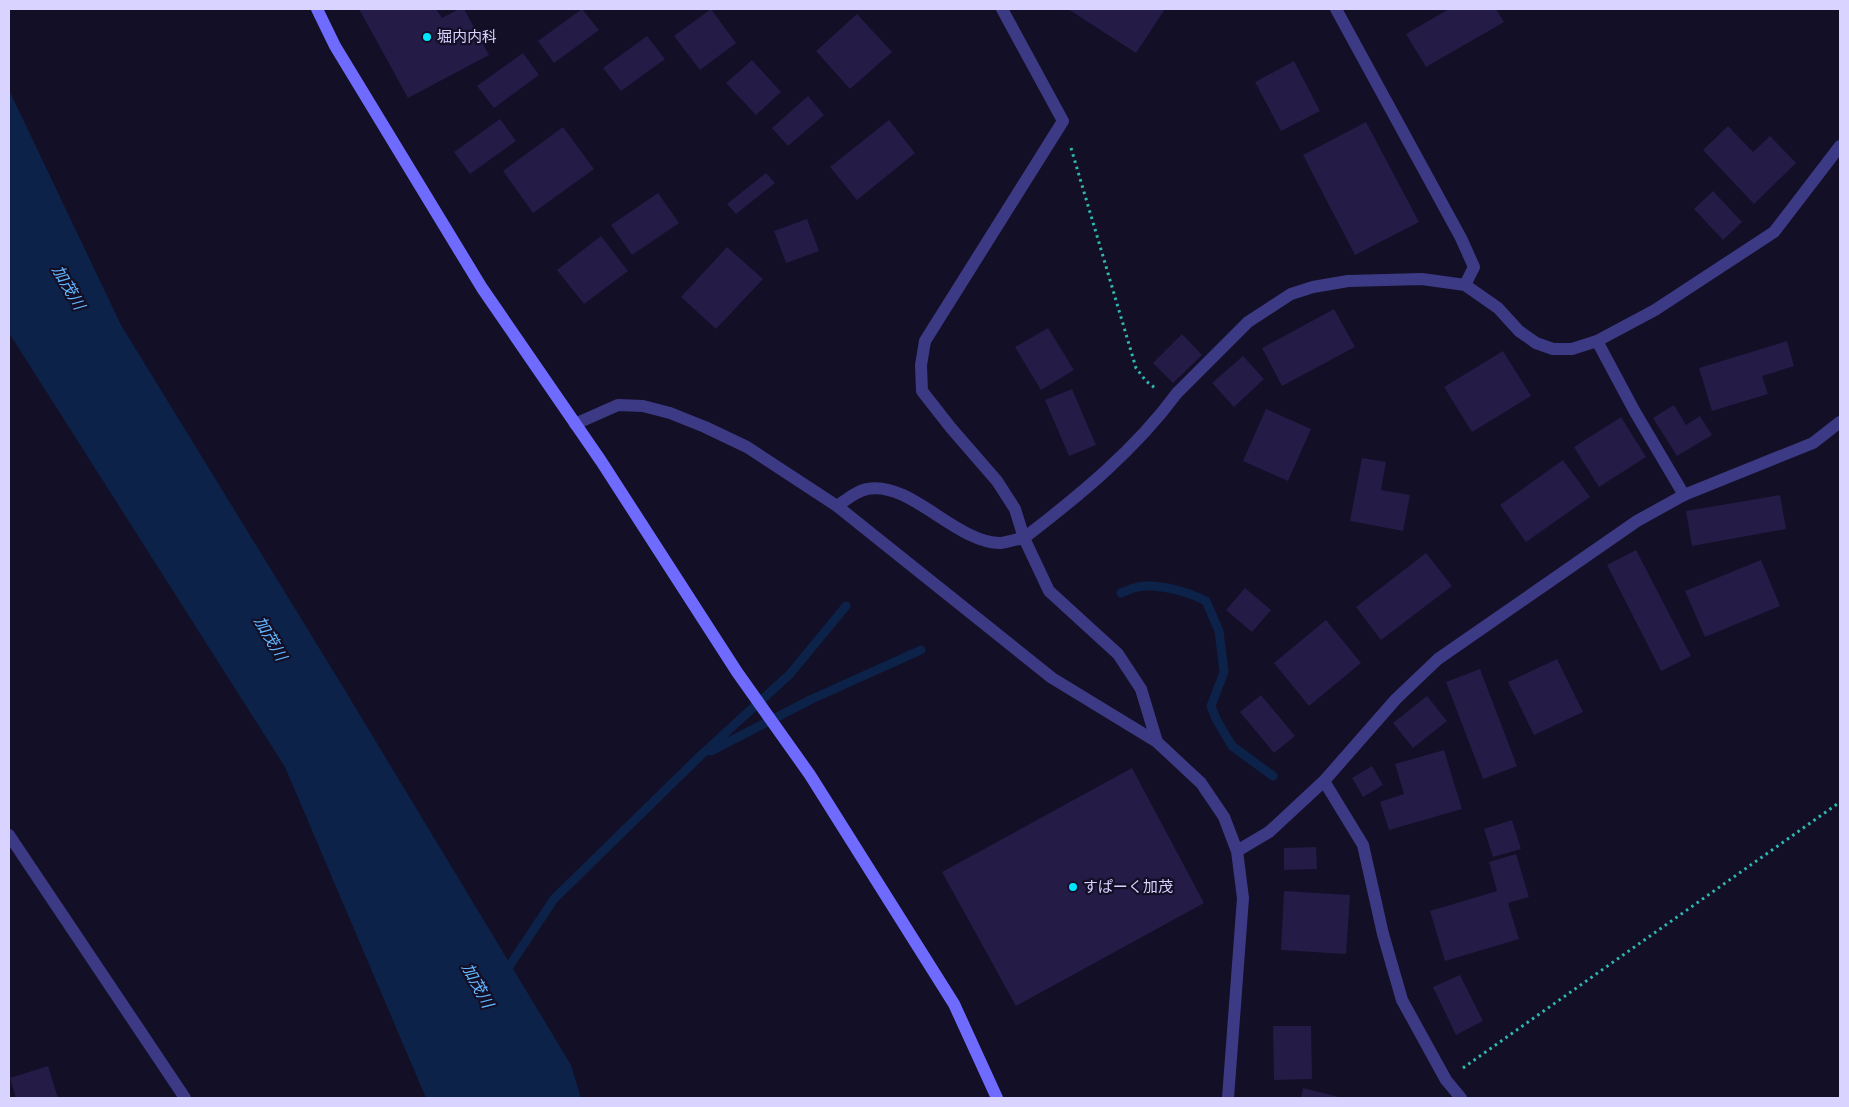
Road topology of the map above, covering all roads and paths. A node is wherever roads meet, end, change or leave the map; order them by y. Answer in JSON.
{"nodes":[{"id":1,"x":316,"y":9,"type":"edge"},
{"id":2,"x":1002,"y":9,"type":"edge"},
{"id":3,"x":1336,"y":9,"type":"edge"},
{"id":4,"x":1063,"y":121,"type":"junction"},
{"id":5,"x":1840,"y":146,"type":"edge"},
{"id":6,"x":1465,"y":285,"type":"junction"},
{"id":7,"x":1597,"y":341,"type":"junction"},
{"id":8,"x":1174,"y":397,"type":"junction"},
{"id":9,"x":1840,"y":422,"type":"edge"},
{"id":10,"x":575,"y":424,"type":"junction"},
{"id":11,"x":1684,"y":495,"type":"junction"},
{"id":12,"x":837,"y":506,"type":"junction"},
{"id":13,"x":1024,"y":538,"type":"junction"},
{"id":14,"x":1157,"y":742,"type":"junction"},
{"id":15,"x":1324,"y":781,"type":"junction"},
{"id":16,"x":1840,"y":802,"type":"edge"},
{"id":17,"x":9,"y":835,"type":"edge"},
{"id":18,"x":1236,"y":851,"type":"junction"},
{"id":19,"x":1446,"y":1080,"type":"junction"},
{"id":20,"x":185,"y":1098,"type":"edge"},
{"id":21,"x":997,"y":1098,"type":"edge"},
{"id":22,"x":1228,"y":1098,"type":"edge"},
{"id":23,"x":1461,"y":1098,"type":"edge"}],
"edges":[{"from":1,"to":10,"type":"street"},
{"from":2,"to":4,"type":"street"},
{"from":3,"to":6,"type":"street"},
{"from":4,"to":8,"type":"path"},
{"from":4,"to":13,"type":"street"},
{"from":5,"to":7,"type":"street"},
{"from":6,"to":7,"type":"street"},
{"from":6,"to":8,"type":"street"},
{"from":7,"to":11,"type":"street"},
{"from":8,"to":13,"type":"street"},
{"from":9,"to":11,"type":"street"},
{"from":10,"to":12,"type":"street"},
{"from":10,"to":21,"type":"street"},
{"from":11,"to":15,"type":"street"},
{"from":12,"to":13,"type":"street"},
{"from":12,"to":14,"type":"street"},
{"from":13,"to":14,"type":"street"},
{"from":14,"to":18,"type":"street"},
{"from":15,"to":18,"type":"street"},
{"from":15,"to":19,"type":"street"},
{"from":16,"to":19,"type":"path"},
{"from":17,"to":20,"type":"street"},
{"from":18,"to":22,"type":"street"},
{"from":19,"to":23,"type":"street"}]}
